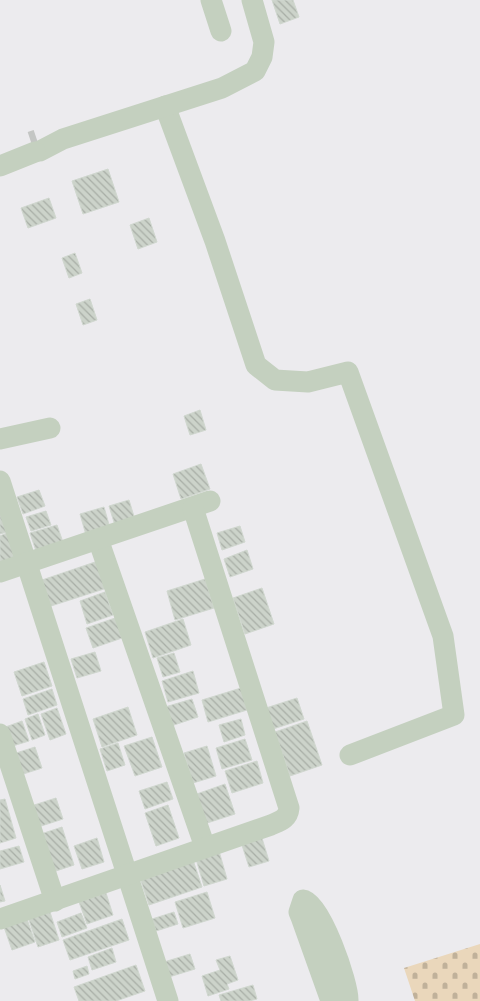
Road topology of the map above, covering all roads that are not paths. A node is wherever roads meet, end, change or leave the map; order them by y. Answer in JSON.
{"nodes":[{"id":1,"x":211,"y":0,"type":"edge"},
{"id":2,"x":252,"y":0,"type":"edge"},
{"id":3,"x":221,"y":31,"type":"dead end"},
{"id":4,"x":165,"y":106,"type":"junction"},
{"id":5,"x":36,"y":146,"type":"junction"},
{"id":6,"x":0,"y":151,"type":"edge"},
{"id":7,"x":0,"y":166,"type":"edge"},
{"id":8,"x":50,"y":428,"type":"dead end"},
{"id":9,"x":0,"y":439,"type":"edge"},
{"id":10,"x":0,"y":481,"type":"edge"},
{"id":11,"x":98,"y":538,"type":"junction"},
{"id":12,"x":26,"y":564,"type":"junction"},
{"id":13,"x":0,"y":572,"type":"edge"},
{"id":14,"x":0,"y":734,"type":"edge"},
{"id":15,"x":350,"y":755,"type":"dead end"},
{"id":16,"x":205,"y":847,"type":"junction"},
{"id":17,"x":129,"y":874,"type":"junction"},
{"id":18,"x":55,"y":901,"type":"junction"},
{"id":19,"x":0,"y":919,"type":"edge"},
{"id":20,"x":168,"y":1001,"type":"edge"},
{"id":21,"x":331,"y":1001,"type":"edge"},
{"id":22,"x":348,"y":1001,"type":"edge"}],
"edges":[{"from":1,"to":3,"type":"street"},
{"from":2,"to":4,"type":"street"},
{"from":4,"to":5,"type":"street"},
{"from":4,"to":15,"type":"street"},
{"from":5,"to":6,"type":"street"},
{"from":5,"to":7,"type":"street"},
{"from":8,"to":9,"type":"street"},
{"from":10,"to":12,"type":"street"},
{"from":11,"to":12,"type":"street"},
{"from":11,"to":16,"type":"street"},
{"from":11,"to":16,"type":"street"},
{"from":12,"to":13,"type":"street"},
{"from":12,"to":17,"type":"street"},
{"from":14,"to":18,"type":"street"},
{"from":16,"to":17,"type":"street"},
{"from":17,"to":18,"type":"street"},
{"from":17,"to":20,"type":"street"},
{"from":18,"to":19,"type":"street"},
{"from":21,"to":22,"type":"street"}]}
